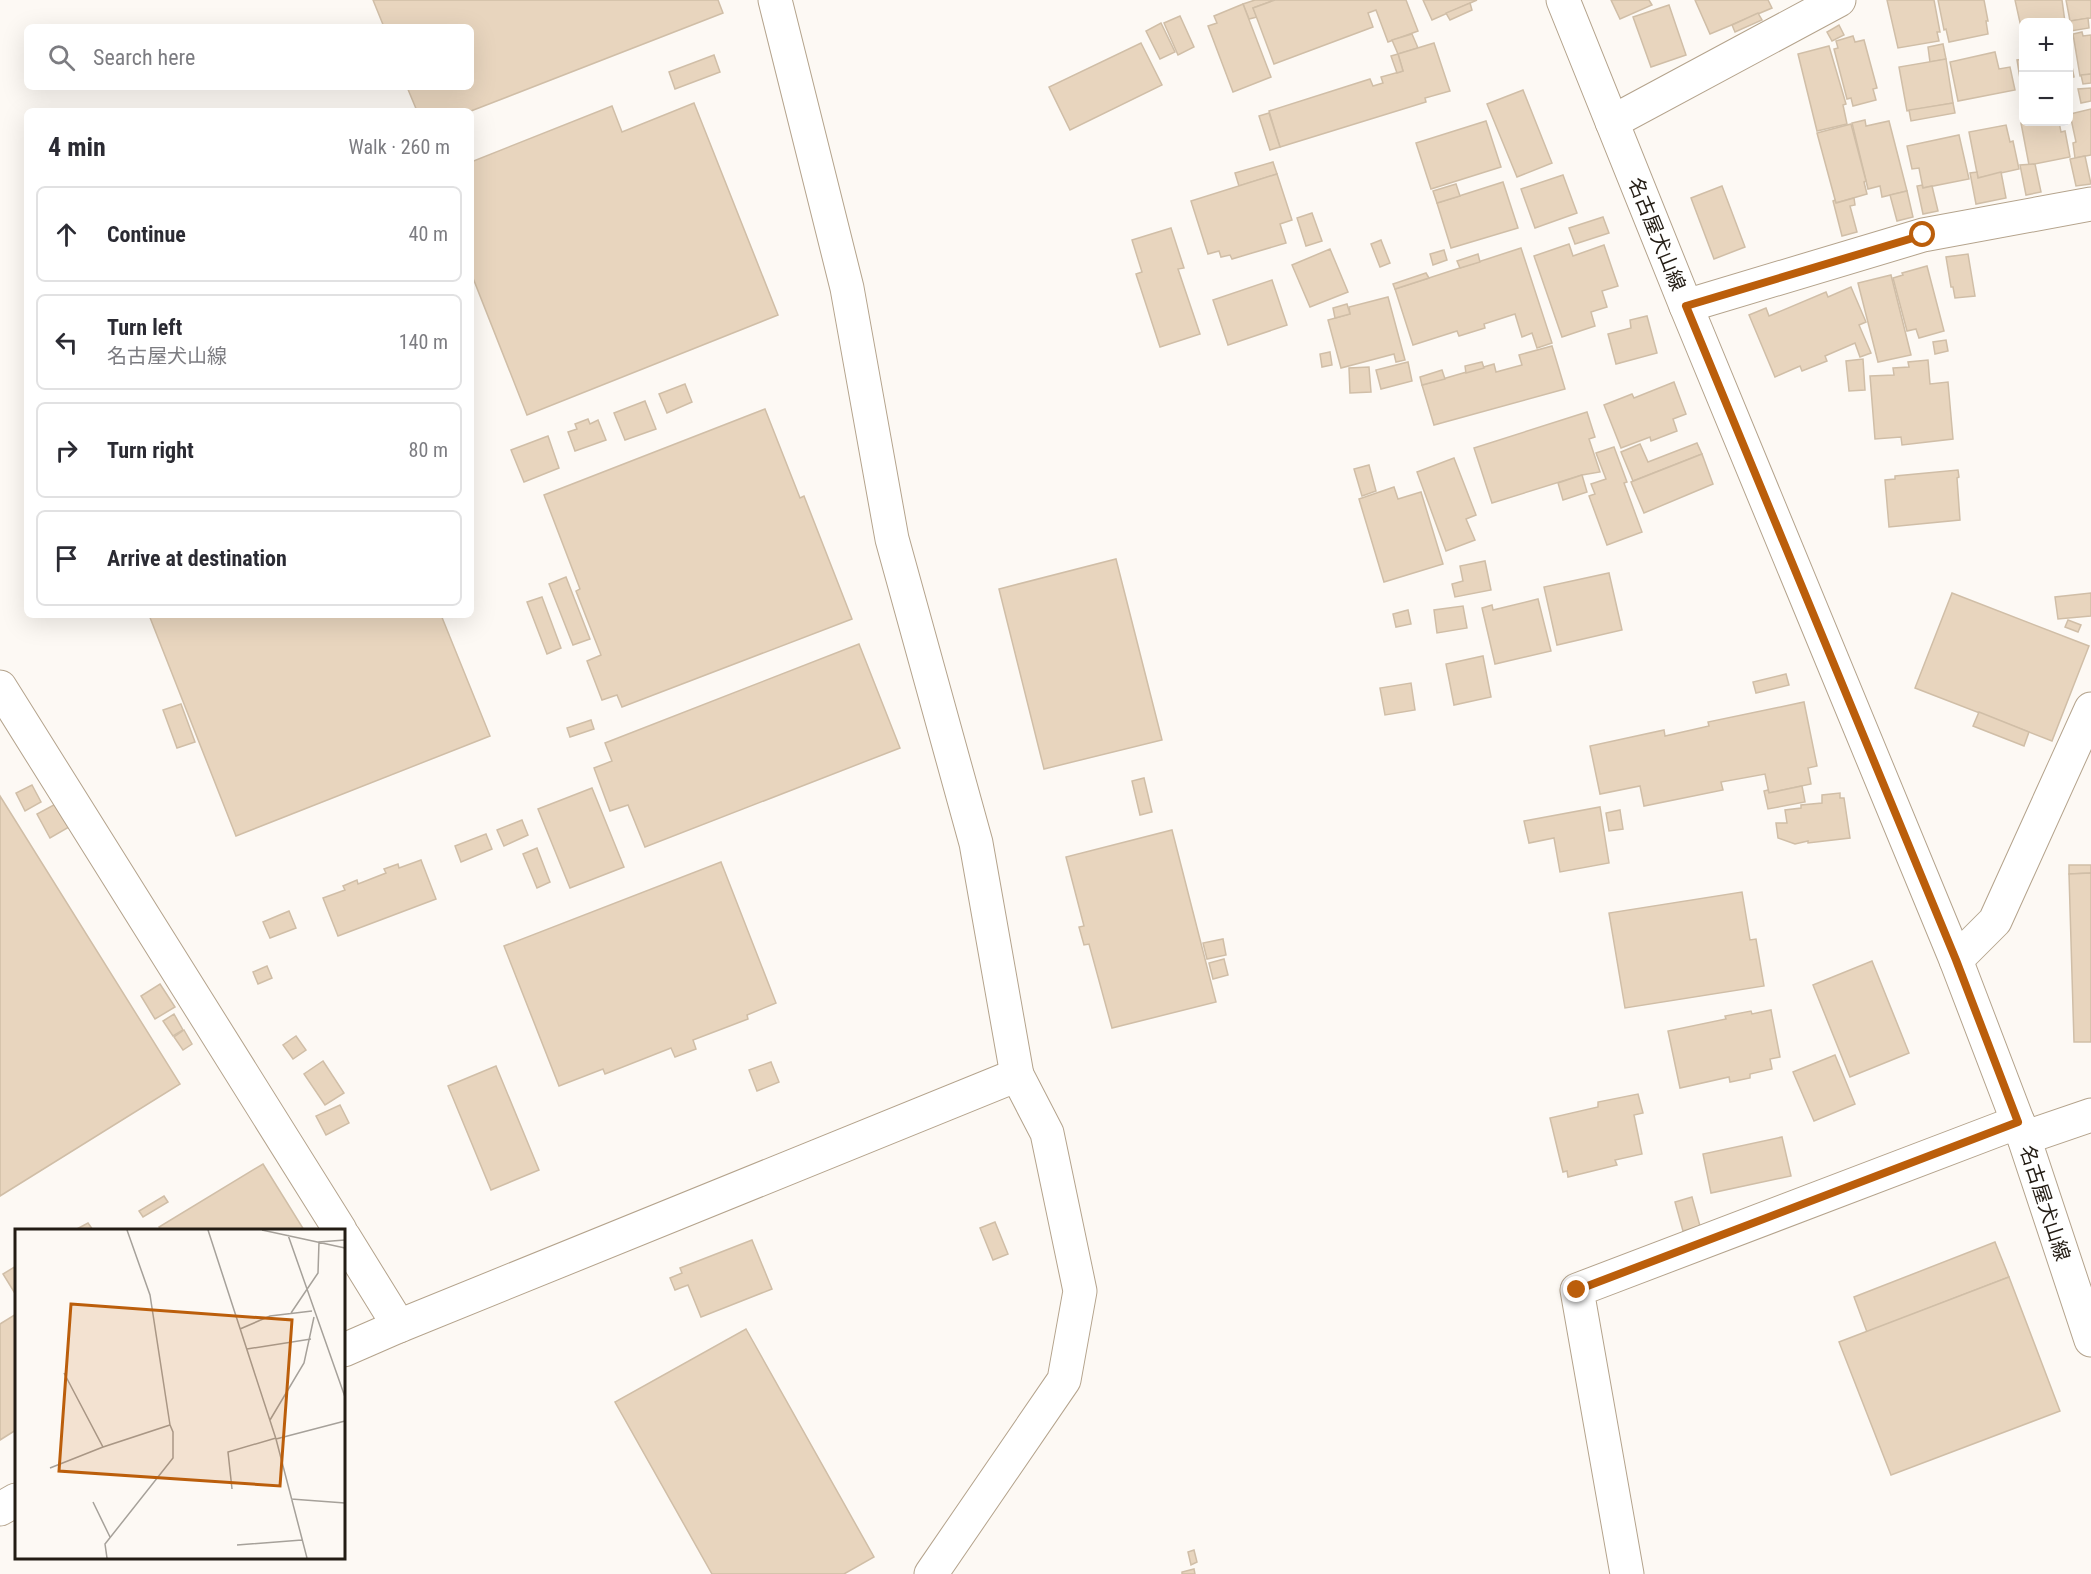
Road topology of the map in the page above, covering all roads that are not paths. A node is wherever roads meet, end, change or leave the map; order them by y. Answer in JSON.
{"nodes":[{"id":1,"x":775,"y":0,"type":"edge"},
{"id":2,"x":1563,"y":0,"type":"edge"},
{"id":3,"x":1839,"y":0,"type":"edge"},
{"id":4,"x":1612,"y":122,"type":"junction"},
{"id":5,"x":2091,"y":204,"type":"edge"},
{"id":6,"x":1686,"y":306,"type":"junction"},
{"id":7,"x":0,"y":687,"type":"edge"},
{"id":8,"x":2091,"y":709,"type":"edge"},
{"id":9,"x":1956,"y":960,"type":"junction"},
{"id":10,"x":1017,"y":1075,"type":"junction"},
{"id":11,"x":2091,"y":1115,"type":"edge"},
{"id":12,"x":2021,"y":1130,"type":"junction"},
{"id":13,"x":339,"y":1229,"type":"edge"},
{"id":14,"x":345,"y":1239,"type":"edge"},
{"id":15,"x":399,"y":1326,"type":"junction"},
{"id":16,"x":2091,"y":1340,"type":"edge"},
{"id":17,"x":345,"y":1350,"type":"edge"},
{"id":18,"x":15,"y":1501,"type":"edge"},
{"id":19,"x":0,"y":1509,"type":"edge"},
{"id":20,"x":931,"y":1574,"type":"edge"},
{"id":21,"x":1627,"y":1574,"type":"edge"}],
"edges":[{"from":1,"to":10,"type":"street"},
{"from":2,"to":4,"type":"street","name":"名古屋犬山線"},
{"from":3,"to":4,"type":"street"},
{"from":4,"to":6,"type":"street","name":"名古屋犬山線"},
{"from":5,"to":6,"type":"street"},
{"from":6,"to":9,"type":"street","name":"名古屋犬山線"},
{"from":7,"to":13,"type":"street"},
{"from":8,"to":9,"type":"street"},
{"from":9,"to":12,"type":"street","name":"名古屋犬山線"},
{"from":10,"to":15,"type":"street"},
{"from":10,"to":20,"type":"street"},
{"from":11,"to":12,"type":"street"},
{"from":12,"to":16,"type":"street","name":"名古屋犬山線"},
{"from":12,"to":21,"type":"street"},
{"from":14,"to":15,"type":"street"},
{"from":15,"to":17,"type":"street"},
{"from":18,"to":19,"type":"street"}]}
